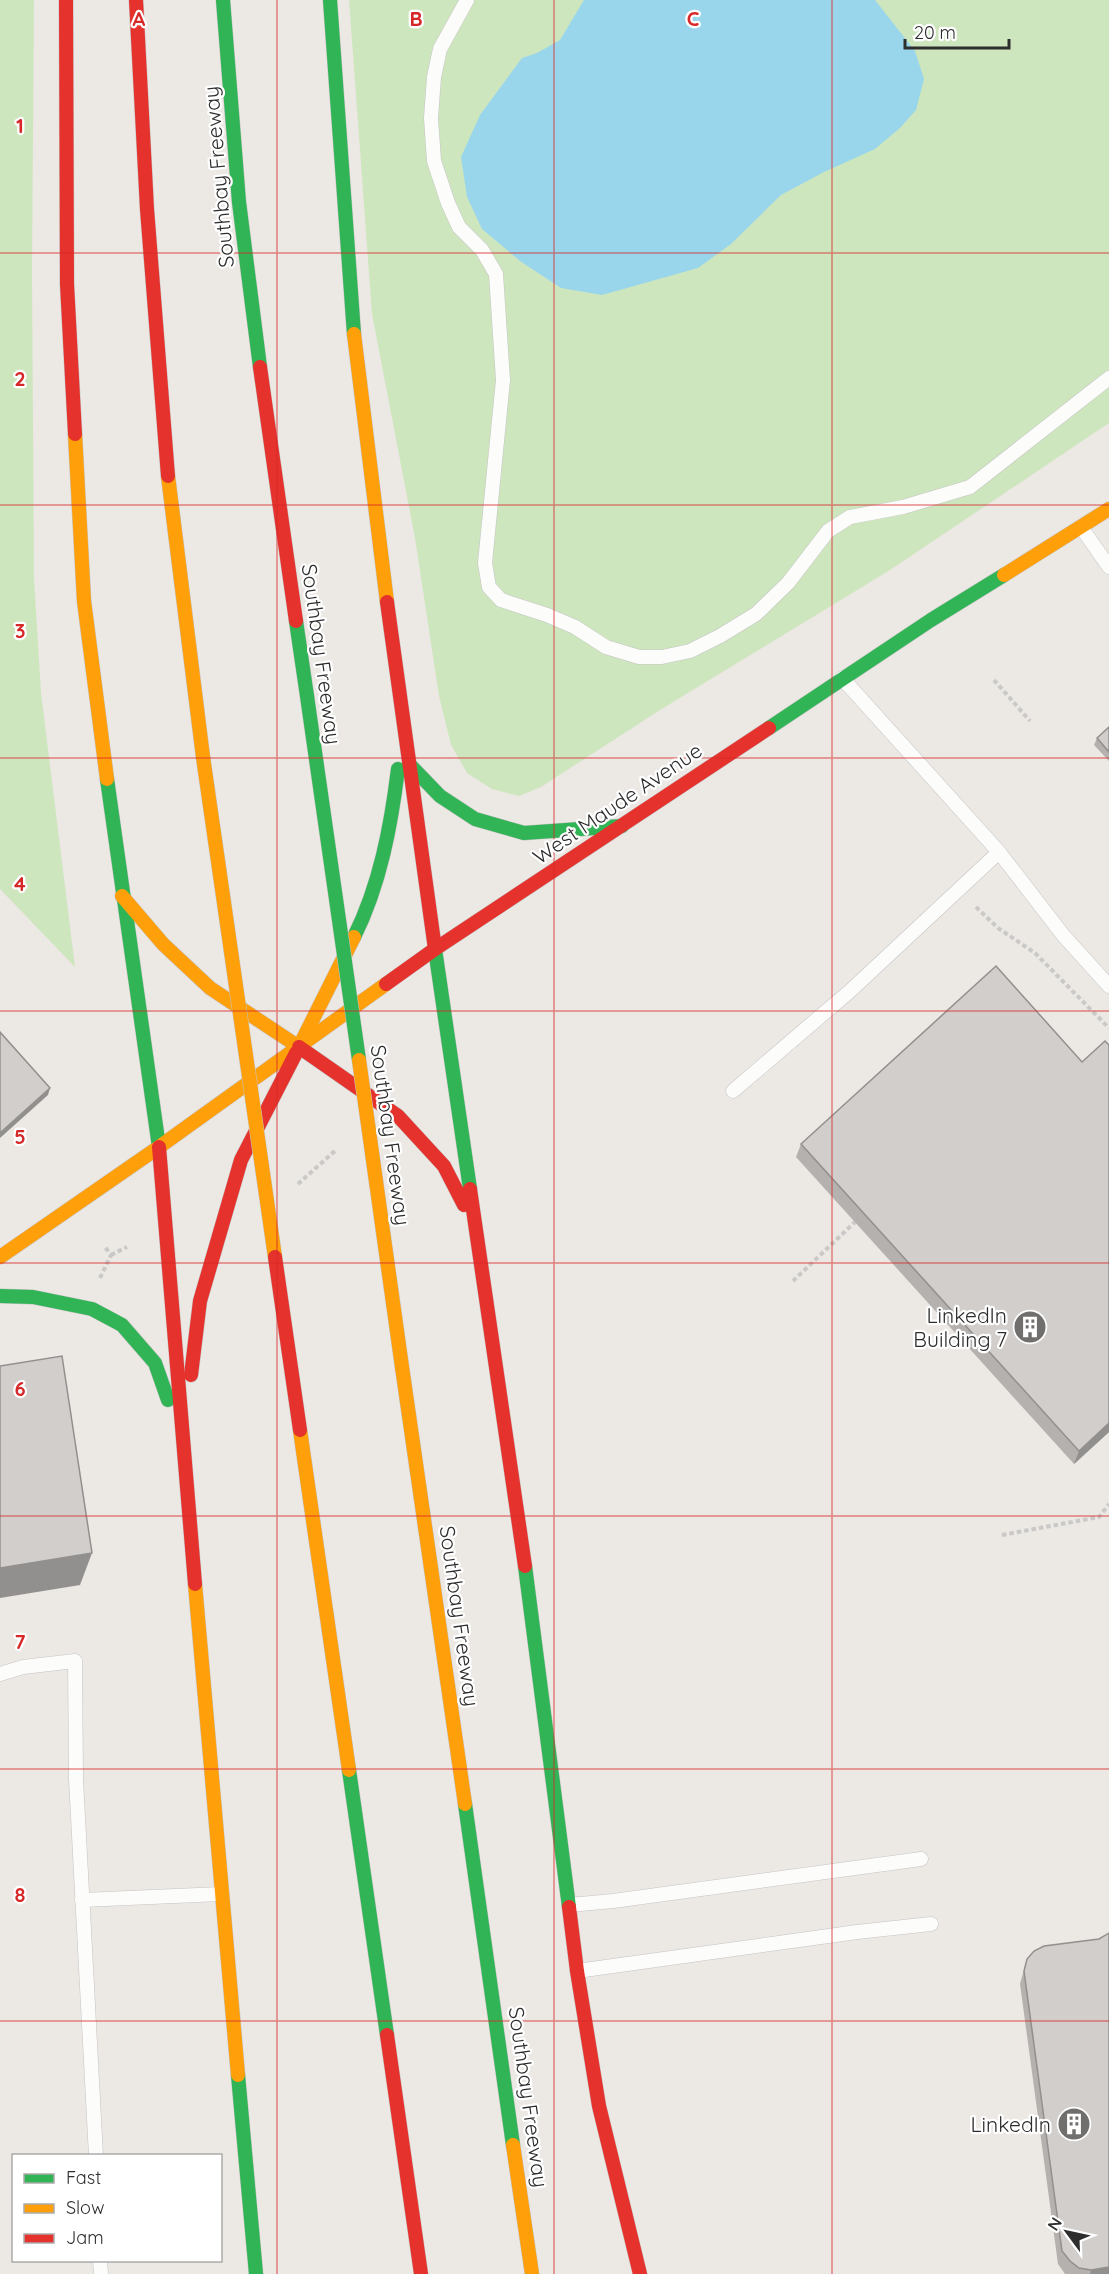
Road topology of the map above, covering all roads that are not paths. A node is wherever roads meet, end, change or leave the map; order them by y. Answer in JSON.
{"nodes":[{"id":1,"x":66,"y":0,"type":"edge"},
{"id":2,"x":136,"y":0,"type":"edge"},
{"id":3,"x":223,"y":0,"type":"edge"},
{"id":4,"x":330,"y":0,"type":"edge"},
{"id":5,"x":467,"y":0,"type":"edge"},
{"id":6,"x":1109,"y":378,"type":"edge"},
{"id":7,"x":1109,"y":509,"type":"edge"},
{"id":8,"x":1081,"y":526,"type":"junction"},
{"id":9,"x":1109,"y":567,"type":"edge"},
{"id":10,"x":842,"y":678,"type":"junction"},
{"id":11,"x":404,"y":722,"type":"junction"},
{"id":12,"x":410,"y":764,"type":"junction"},
{"id":13,"x":622,"y":826,"type":"junction"},
{"id":14,"x":999,"y":852,"type":"junction"},
{"id":15,"x":122,"y":896,"type":"junction"},
{"id":16,"x":435,"y":950,"type":"junction"},
{"id":17,"x":1109,"y":986,"type":"edge"},
{"id":18,"x":299,"y":1047,"type":"junction"},
{"id":19,"x":733,"y":1091,"type":"dead end"},
{"id":20,"x":159,"y":1147,"type":"junction"},
{"id":21,"x":475,"y":1226,"type":"junction"},
{"id":22,"x":0,"y":1257,"type":"edge"},
{"id":23,"x":0,"y":1296,"type":"edge"},
{"id":24,"x":182,"y":1442,"type":"junction"},
{"id":25,"x":0,"y":1674,"type":"edge"},
{"id":26,"x":921,"y":1859,"type":"dead end"},
{"id":27,"x":221,"y":1894,"type":"junction"},
{"id":28,"x":82,"y":1900,"type":"junction"},
{"id":29,"x":567,"y":1905,"type":"junction"},
{"id":30,"x":931,"y":1924,"type":"dead end"},
{"id":31,"x":577,"y":1971,"type":"junction"},
{"id":32,"x":96,"y":2154,"type":"edge"},
{"id":33,"x":256,"y":2274,"type":"edge"},
{"id":34,"x":421,"y":2274,"type":"edge"},
{"id":35,"x":532,"y":2274,"type":"edge"},
{"id":36,"x":640,"y":2274,"type":"edge"}],
"edges":[{"from":1,"to":15,"type":"main road"},
{"from":2,"to":34,"type":"main road","bridge":true},
{"from":3,"to":35,"type":"main road","name":"Southbay Freeway","bridge":true},
{"from":4,"to":11,"type":"main road"},
{"from":5,"to":6,"type":"lane"},
{"from":7,"to":8,"type":"main road","name":"West Maude Avenue"},
{"from":8,"to":9,"type":"lane"},
{"from":8,"to":10,"type":"main road","name":"West Maude Avenue"},
{"from":10,"to":13,"type":"main road","name":"West Maude Avenue"},
{"from":10,"to":14,"type":"lane"},
{"from":11,"to":12,"type":"main road"},
{"from":11,"to":18,"type":"main road"},
{"from":12,"to":13,"type":"main road"},
{"from":12,"to":16,"type":"main road"},
{"from":13,"to":16,"type":"main road","name":"West Maude Avenue"},
{"from":14,"to":17,"type":"lane"},
{"from":14,"to":19,"type":"lane"},
{"from":15,"to":18,"type":"main road"},
{"from":15,"to":20,"type":"main road"},
{"from":16,"to":18,"type":"main road","name":"West Maude Avenue"},
{"from":16,"to":21,"type":"main road"},
{"from":18,"to":20,"type":"main road","name":"West Maude Avenue"},
{"from":18,"to":21,"type":"main road"},
{"from":18,"to":24,"type":"main road"},
{"from":20,"to":22,"type":"main road","name":"West Maude Avenue"},
{"from":20,"to":24,"type":"main road"},
{"from":21,"to":29,"type":"main road"},
{"from":23,"to":24,"type":"main road"},
{"from":24,"to":27,"type":"main road"},
{"from":25,"to":28,"type":"lane"},
{"from":26,"to":29,"type":"lane"},
{"from":27,"to":28,"type":"lane"},
{"from":27,"to":33,"type":"main road"},
{"from":28,"to":32,"type":"lane"},
{"from":29,"to":31,"type":"main road"},
{"from":30,"to":31,"type":"lane"},
{"from":31,"to":36,"type":"main road"}]}
